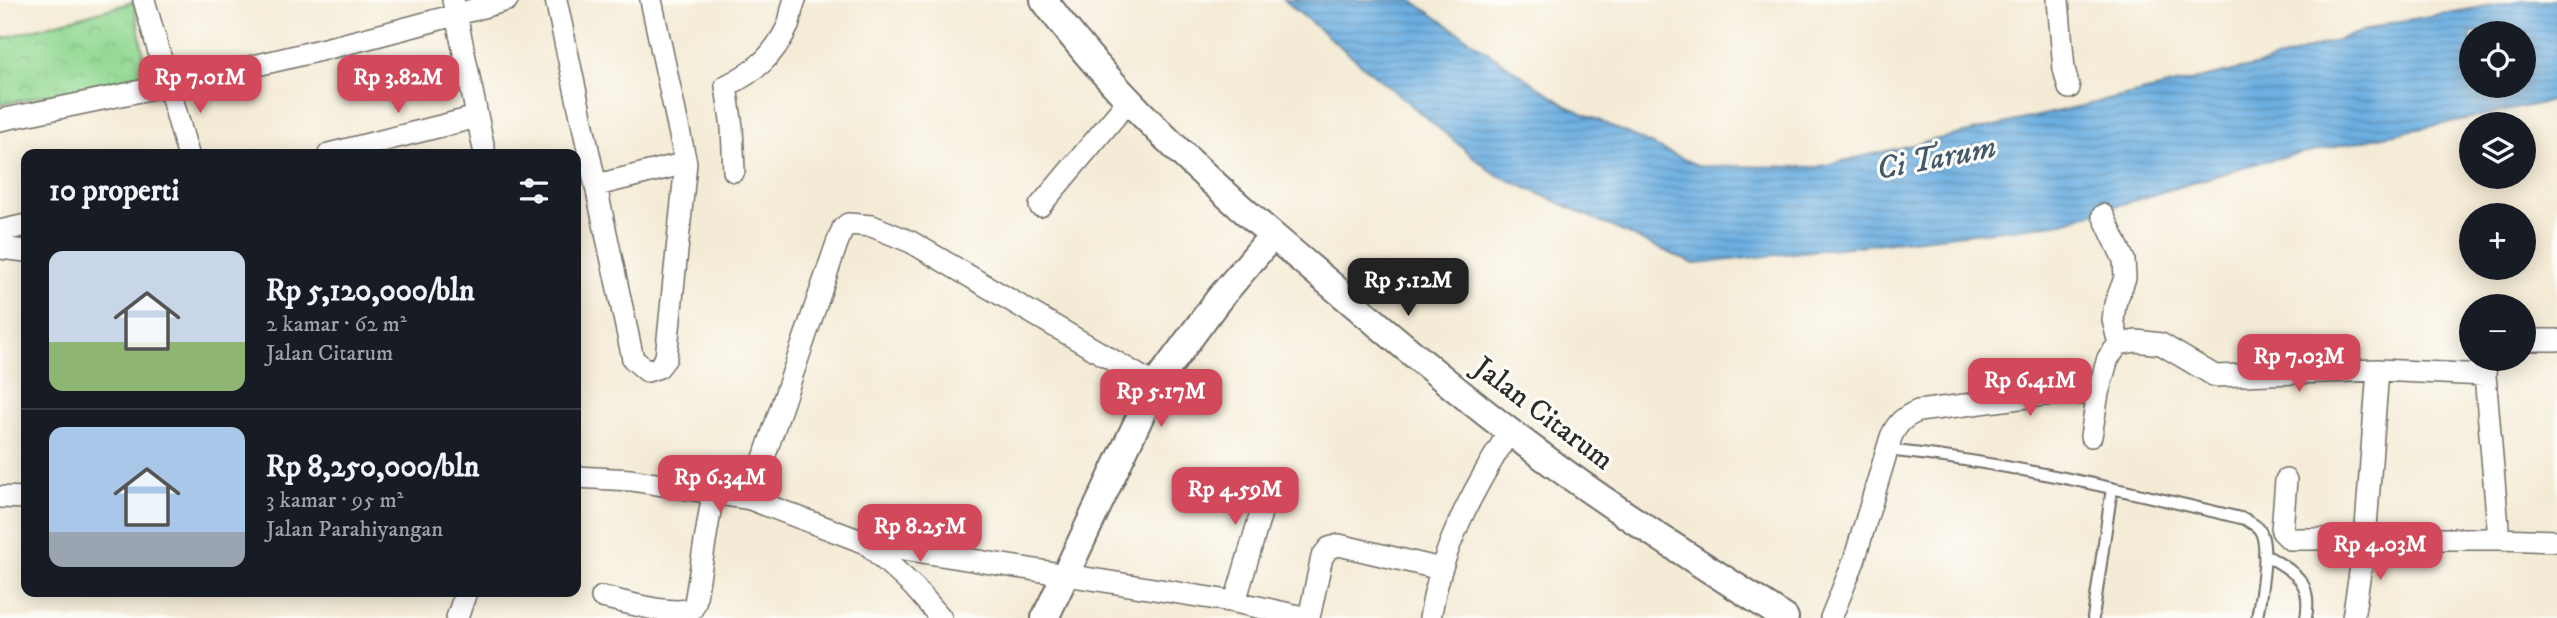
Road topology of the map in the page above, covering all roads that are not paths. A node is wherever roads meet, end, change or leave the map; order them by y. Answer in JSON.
{"nodes":[{"id":1,"x":144,"y":0,"type":"edge"},
{"id":2,"x":507,"y":0,"type":"edge"},
{"id":3,"x":556,"y":0,"type":"edge"},
{"id":4,"x":651,"y":0,"type":"edge"},
{"id":5,"x":795,"y":0,"type":"edge"},
{"id":6,"x":1044,"y":0,"type":"edge"},
{"id":7,"x":2058,"y":0,"type":"edge"},
{"id":8,"x":455,"y":7,"type":"edge"},
{"id":9,"x":171,"y":86,"type":"junction"},
{"id":10,"x":2069,"y":88,"type":"dead end"},
{"id":11,"x":1129,"y":100,"type":"junction"},
{"id":12,"x":477,"y":117,"type":"junction"},
{"id":13,"x":0,"y":120,"type":"edge"},
{"id":14,"x":376,"y":148,"type":"edge"},
{"id":15,"x":187,"y":149,"type":"edge"},
{"id":16,"x":484,"y":149,"type":"edge"},
{"id":17,"x":686,"y":163,"type":"junction"},
{"id":18,"x":734,"y":171,"type":"dead end"},
{"id":19,"x":597,"y":185,"type":"junction"},
{"id":20,"x":1040,"y":206,"type":"dead end"},
{"id":21,"x":2103,"y":215,"type":"dead end"},
{"id":22,"x":21,"y":226,"type":"edge"},
{"id":23,"x":0,"y":231,"type":"edge"},
{"id":24,"x":1272,"y":236,"type":"junction"},
{"id":25,"x":0,"y":248,"type":"edge"},
{"id":26,"x":21,"y":250,"type":"edge"},
{"id":27,"x":2536,"y":340,"type":"edge"},
{"id":28,"x":2557,"y":340,"type":"edge"},
{"id":29,"x":2119,"y":344,"type":"junction"},
{"id":30,"x":2459,"y":368,"type":"edge"},
{"id":31,"x":2378,"y":370,"type":"junction"},
{"id":32,"x":2486,"y":371,"type":"edge"},
{"id":33,"x":1155,"y":385,"type":"junction"},
{"id":34,"x":2098,"y":393,"type":"junction"},
{"id":35,"x":1509,"y":432,"type":"junction"},
{"id":36,"x":2091,"y":436,"type":"dead end"},
{"id":37,"x":1886,"y":450,"type":"junction"},
{"id":38,"x":581,"y":477,"type":"edge"},
{"id":39,"x":2286,"y":480,"type":"dead end"},
{"id":40,"x":1278,"y":482,"type":"dead end"},
{"id":41,"x":2112,"y":488,"type":"junction"},
{"id":42,"x":713,"y":493,"type":"junction"},
{"id":43,"x":0,"y":497,"type":"edge"},
{"id":44,"x":21,"y":498,"type":"edge"},
{"id":45,"x":750,"y":499,"type":"junction"},
{"id":46,"x":2499,"y":538,"type":"junction"},
{"id":47,"x":2365,"y":540,"type":"junction"},
{"id":48,"x":2557,"y":541,"type":"edge"},
{"id":49,"x":866,"y":542,"type":"junction"},
{"id":50,"x":2264,"y":554,"type":"junction"},
{"id":51,"x":1441,"y":569,"type":"junction"},
{"id":52,"x":1067,"y":573,"type":"junction"},
{"id":53,"x":464,"y":597,"type":"edge"},
{"id":54,"x":602,"y":597,"type":"dead end"},
{"id":55,"x":1235,"y":602,"type":"junction"},
{"id":56,"x":457,"y":618,"type":"edge"},
{"id":57,"x":941,"y":618,"type":"edge"},
{"id":58,"x":1045,"y":618,"type":"edge"},
{"id":59,"x":1309,"y":618,"type":"edge"},
{"id":60,"x":1430,"y":618,"type":"edge"},
{"id":61,"x":1785,"y":618,"type":"edge"},
{"id":62,"x":1831,"y":618,"type":"edge"},
{"id":63,"x":2093,"y":618,"type":"edge"},
{"id":64,"x":2258,"y":618,"type":"edge"},
{"id":65,"x":2306,"y":618,"type":"edge"},
{"id":66,"x":2353,"y":618,"type":"edge"}],
"edges":[{"from":1,"to":9,"type":"street"},
{"from":2,"to":8,"type":"street"},
{"from":3,"to":19,"type":"street"},
{"from":4,"to":17,"type":"street"},
{"from":5,"to":18,"type":"street"},
{"from":6,"to":11,"type":"street","name":"Jalan Citarum"},
{"from":7,"to":10,"type":"street"},
{"from":8,"to":9,"type":"street"},
{"from":8,"to":12,"type":"street"},
{"from":9,"to":13,"type":"street"},
{"from":9,"to":15,"type":"street"},
{"from":11,"to":20,"type":"street"},
{"from":11,"to":24,"type":"street","name":"Jalan Citarum"},
{"from":12,"to":14,"type":"street"},
{"from":12,"to":16,"type":"street"},
{"from":17,"to":19,"type":"street"},
{"from":17,"to":19,"type":"street"},
{"from":21,"to":29,"type":"street"},
{"from":22,"to":23,"type":"street"},
{"from":24,"to":33,"type":"street"},
{"from":24,"to":35,"type":"street","name":"Jalan Citarum"},
{"from":25,"to":26,"type":"street"},
{"from":27,"to":28,"type":"street"},
{"from":29,"to":31,"type":"street"},
{"from":29,"to":34,"type":"street"},
{"from":30,"to":31,"type":"street"},
{"from":31,"to":47,"type":"street"},
{"from":32,"to":46,"type":"street"},
{"from":33,"to":45,"type":"street"},
{"from":33,"to":52,"type":"street"},
{"from":34,"to":36,"type":"street"},
{"from":34,"to":37,"type":"street"},
{"from":35,"to":51,"type":"street"},
{"from":35,"to":61,"type":"street","name":"Jalan Citarum"},
{"from":37,"to":41,"type":"lane"},
{"from":37,"to":62,"type":"street"},
{"from":38,"to":42,"type":"street"},
{"from":39,"to":47,"type":"street"},
{"from":40,"to":55,"type":"street"},
{"from":41,"to":50,"type":"lane"},
{"from":41,"to":63,"type":"lane"},
{"from":42,"to":45,"type":"street"},
{"from":42,"to":54,"type":"street"},
{"from":43,"to":44,"type":"street"},
{"from":45,"to":49,"type":"street"},
{"from":46,"to":47,"type":"street"},
{"from":46,"to":48,"type":"street"},
{"from":47,"to":66,"type":"street"},
{"from":49,"to":52,"type":"street"},
{"from":49,"to":57,"type":"street"},
{"from":50,"to":64,"type":"lane"},
{"from":50,"to":65,"type":"lane"},
{"from":51,"to":59,"type":"street"},
{"from":51,"to":60,"type":"street"},
{"from":52,"to":55,"type":"street"},
{"from":52,"to":58,"type":"street"},
{"from":53,"to":56,"type":"street"},
{"from":55,"to":59,"type":"street"}]}
